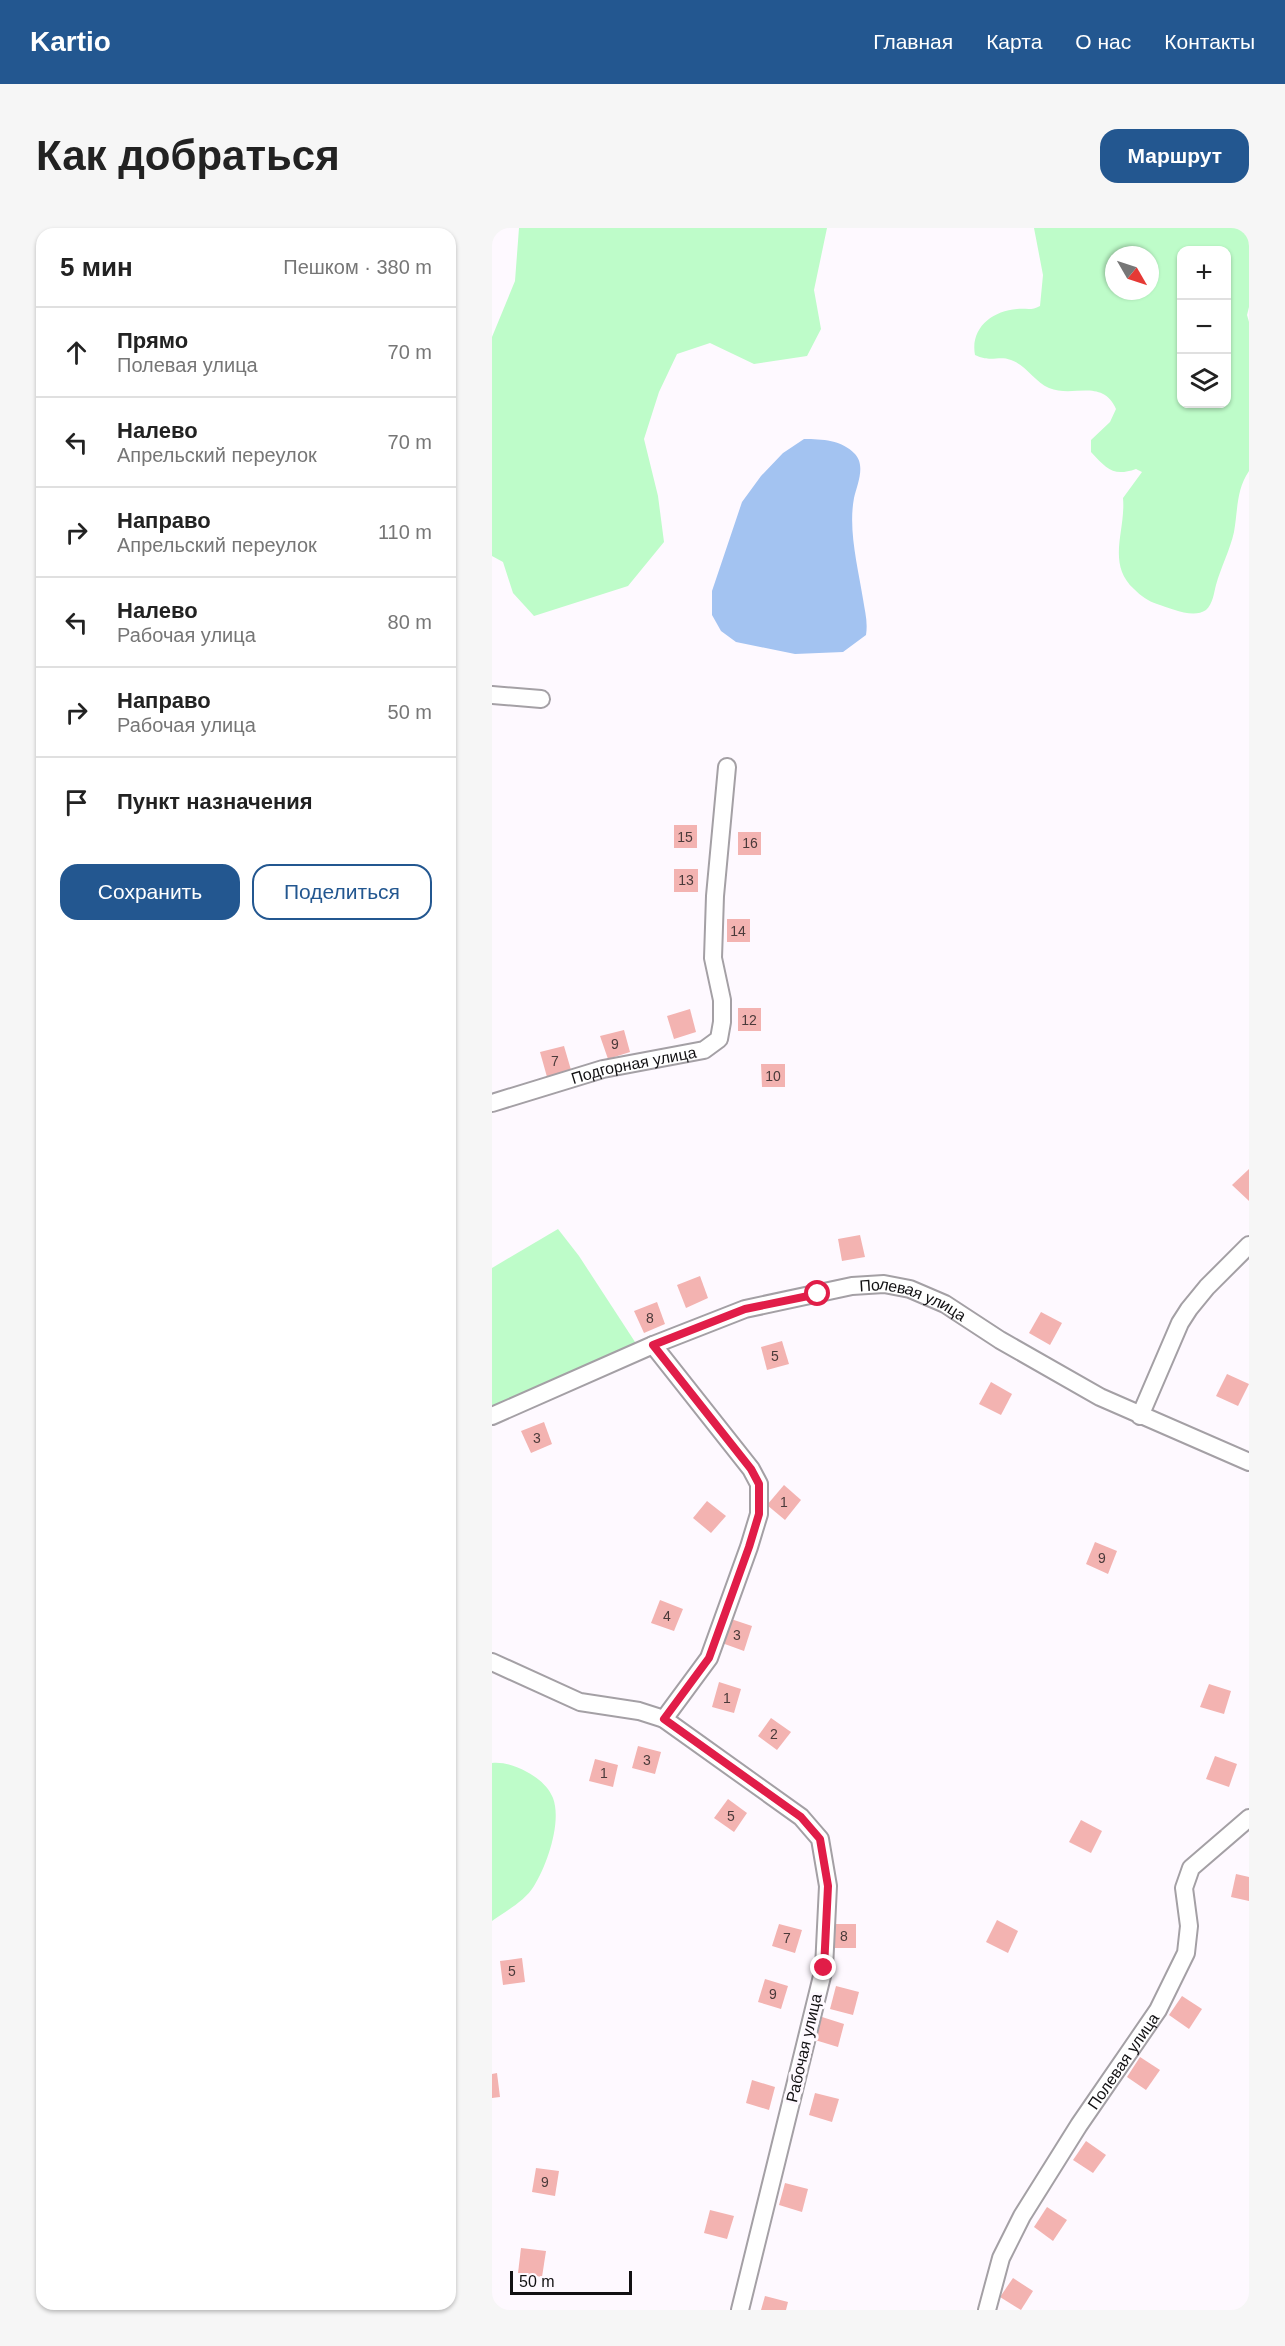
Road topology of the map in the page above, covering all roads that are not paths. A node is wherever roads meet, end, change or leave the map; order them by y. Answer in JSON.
{"nodes":[{"id":1,"x":492,"y":695,"type":"edge"},
{"id":2,"x":541,"y":699,"type":"dead end"},
{"id":3,"x":727,"y":767,"type":"dead end"},
{"id":4,"x":492,"y":1103,"type":"edge"},
{"id":5,"x":1249,"y":1245,"type":"edge"},
{"id":6,"x":653,"y":1345,"type":"junction"},
{"id":7,"x":492,"y":1416,"type":"edge"},
{"id":8,"x":1140,"y":1416,"type":"junction"},
{"id":9,"x":1249,"y":1462,"type":"edge"},
{"id":10,"x":492,"y":1662,"type":"edge"},
{"id":11,"x":664,"y":1719,"type":"junction"},
{"id":12,"x":1249,"y":1818,"type":"edge"},
{"id":13,"x":740,"y":2310,"type":"edge"},
{"id":14,"x":987,"y":2310,"type":"edge"}],
"edges":[{"from":1,"to":2,"type":"street"},
{"from":3,"to":4,"type":"street","name":"Подгорная улица"},
{"from":5,"to":8,"type":"street"},
{"from":6,"to":7,"type":"street","name":"Полевая улица"},
{"from":6,"to":8,"type":"street","name":"Полевая улица"},
{"from":6,"to":11,"type":"street"},
{"from":8,"to":9,"type":"street","name":"Полевая улица"},
{"from":10,"to":11,"type":"street","name":"Рабочая улица"},
{"from":11,"to":13,"type":"street","name":"Рабочая улица"},
{"from":12,"to":14,"type":"street","name":"Полевая улица"}]}
